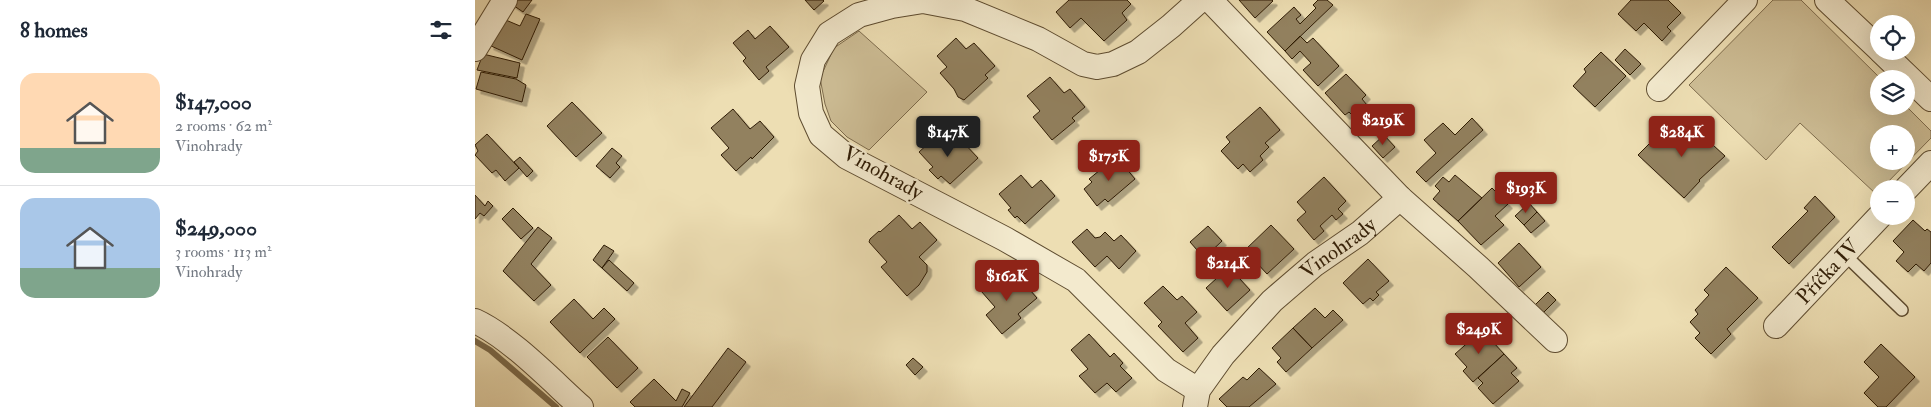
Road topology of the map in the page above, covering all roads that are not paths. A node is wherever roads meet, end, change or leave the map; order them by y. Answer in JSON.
{"nodes":[{"id":1,"x":505,"y":0,"type":"edge"},
{"id":2,"x":1200,"y":0,"type":"edge"},
{"id":3,"x":1210,"y":0,"type":"edge"},
{"id":4,"x":1745,"y":0,"type":"edge"},
{"id":5,"x":1827,"y":0,"type":"edge"},
{"id":6,"x":1870,"y":41,"type":"edge"},
{"id":7,"x":475,"y":49,"type":"edge"},
{"id":8,"x":1890,"y":60,"type":"edge"},
{"id":9,"x":1659,"y":89,"type":"dead end"},
{"id":10,"x":1931,"y":99,"type":"edge"},
{"id":11,"x":1931,"y":163,"type":"edge"},
{"id":12,"x":1915,"y":180,"type":"edge"},
{"id":13,"x":1400,"y":198,"type":"junction"},
{"id":14,"x":1871,"y":225,"type":"edge"},
{"id":15,"x":1844,"y":254,"type":"junction"},
{"id":16,"x":1902,"y":310,"type":"dead end"},
{"id":17,"x":475,"y":321,"type":"edge"},
{"id":18,"x":1776,"y":326,"type":"dead end"},
{"id":19,"x":1555,"y":340,"type":"dead end"},
{"id":20,"x":1196,"y":398,"type":"edge"},
{"id":21,"x":581,"y":407,"type":"edge"}],
"edges":[{"from":1,"to":7,"type":"street"},
{"from":2,"to":20,"type":"street","name":"Vinohrady"},
{"from":3,"to":13,"type":"street"},
{"from":4,"to":9,"type":"street"},
{"from":5,"to":6,"type":"street"},
{"from":8,"to":10,"type":"street"},
{"from":11,"to":12,"type":"street"},
{"from":13,"to":19,"type":"street"},
{"from":13,"to":20,"type":"street","name":"Vinohrady"},
{"from":14,"to":15,"type":"street","name":"Příčka IV"},
{"from":15,"to":16,"type":"lane"},
{"from":15,"to":18,"type":"street","name":"Příčka IV"},
{"from":17,"to":21,"type":"street"}]}
